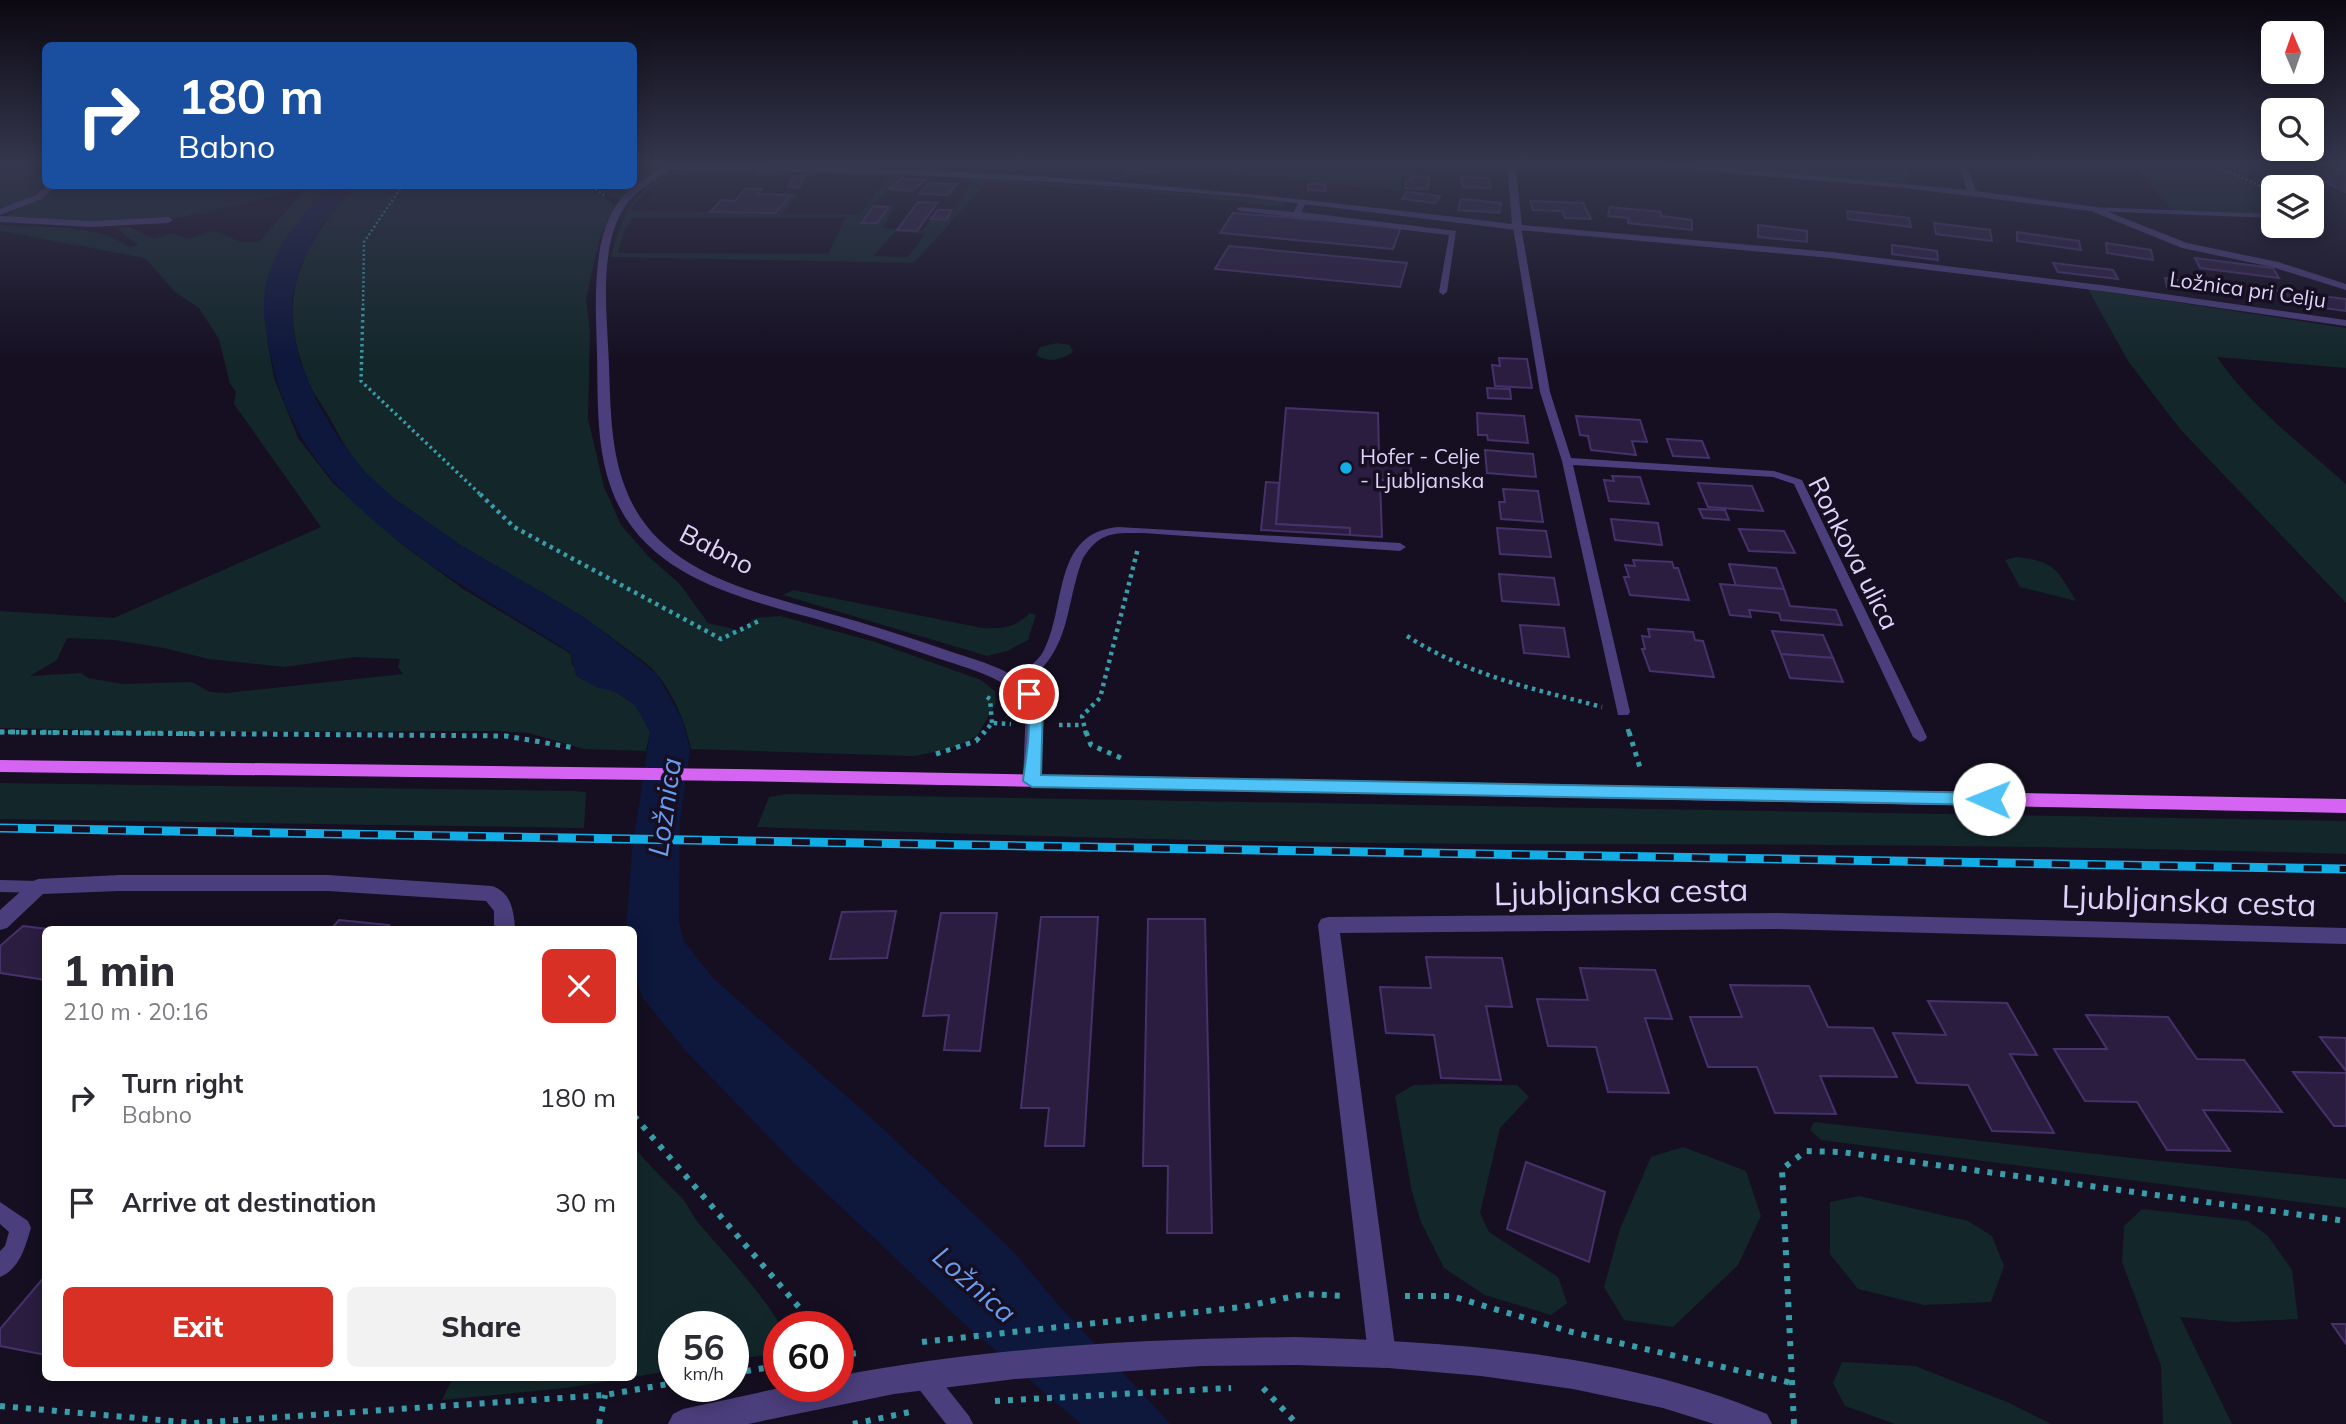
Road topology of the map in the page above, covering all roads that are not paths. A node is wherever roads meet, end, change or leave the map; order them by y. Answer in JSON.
{"nodes":[{"id":1,"x":614,"y":230,"type":"edge"},
{"id":2,"x":1432,"y":230,"type":"edge"},
{"id":3,"x":1518,"y":230,"type":"edge"},
{"id":4,"x":1556,"y":230,"type":"edge"},
{"id":5,"x":2142,"y":230,"type":"edge"},
{"id":6,"x":2346,"y":287,"type":"edge"},
{"id":7,"x":1443,"y":292,"type":"dead end"},
{"id":8,"x":2346,"y":323,"type":"edge"},
{"id":9,"x":1567,"y":461,"type":"junction"},
{"id":10,"x":1400,"y":547,"type":"dead end"},
{"id":11,"x":1015,"y":684,"type":"junction"},
{"id":12,"x":1623,"y":712,"type":"road end"},
{"id":13,"x":1920,"y":737,"type":"dead end"},
{"id":14,"x":0,"y":766,"type":"edge"},
{"id":15,"x":1032,"y":781,"type":"junction"},
{"id":16,"x":2346,"y":806,"type":"edge"},
{"id":17,"x":0,"y":886,"type":"edge"},
{"id":18,"x":38,"y":887,"type":"junction"},
{"id":19,"x":0,"y":922,"type":"edge"},
{"id":20,"x":505,"y":926,"type":"edge"},
{"id":21,"x":2346,"y":936,"type":"edge"},
{"id":22,"x":0,"y":1212,"type":"edge"},
{"id":23,"x":0,"y":1267,"type":"edge"},
{"id":24,"x":1382,"y":1354,"type":"junction"},
{"id":25,"x":923,"y":1376,"type":"junction"},
{"id":26,"x":683,"y":1424,"type":"edge"},
{"id":27,"x":961,"y":1424,"type":"edge"},
{"id":28,"x":1757,"y":1424,"type":"edge"}],
"edges":[{"from":1,"to":11,"type":"street","name":"Babno"},
{"from":2,"to":7,"type":"lane"},
{"from":3,"to":9,"type":"lane"},
{"from":4,"to":8,"type":"street","name":"Ložnica pri Celju"},
{"from":5,"to":6,"type":"street","name":"Ložnica pri Celju"},
{"from":9,"to":12,"type":"lane"},
{"from":9,"to":13,"type":"lane","name":"Ronkova ulica"},
{"from":10,"to":11,"type":"lane"},
{"from":11,"to":15,"type":"street","name":"Babno"},
{"from":14,"to":15,"type":"main road"},
{"from":15,"to":16,"type":"main road"},
{"from":17,"to":18,"type":"lane"},
{"from":18,"to":19,"type":"street"},
{"from":18,"to":20,"type":"street"},
{"from":21,"to":24,"type":"street","name":"Ljubljanska cesta"},
{"from":22,"to":23,"type":"lane"},
{"from":24,"to":25,"type":"street"},
{"from":24,"to":28,"type":"street"},
{"from":25,"to":26,"type":"street"},
{"from":25,"to":27,"type":"lane"}]}
